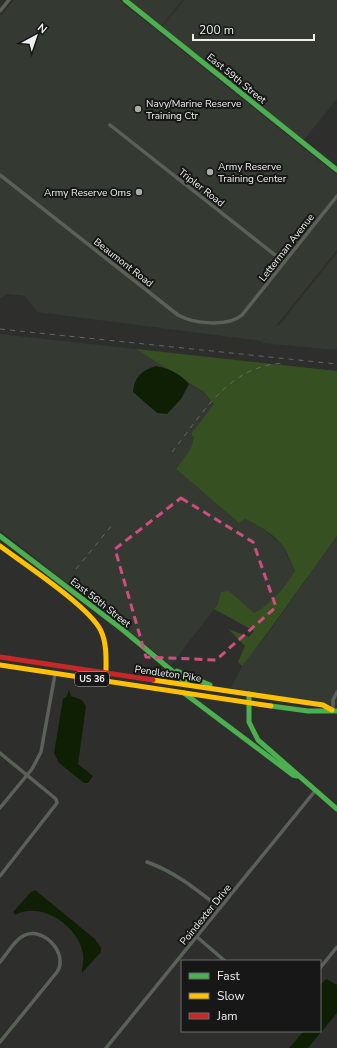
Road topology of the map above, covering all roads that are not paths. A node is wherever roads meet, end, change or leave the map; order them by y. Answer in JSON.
{"nodes":[{"id":1,"x":9,"y":0,"type":"edge"},
{"id":2,"x":125,"y":0,"type":"edge"},
{"id":3,"x":0,"y":11,"type":"edge"},
{"id":4,"x":110,"y":125,"type":"dead end"},
{"id":5,"x":337,"y":170,"type":"edge"},
{"id":6,"x":0,"y":175,"type":"edge"},
{"id":7,"x":337,"y":196,"type":"edge"},
{"id":8,"x":284,"y":262,"type":"junction"},
{"id":9,"x":248,"y":308,"type":"joint"},
{"id":10,"x":0,"y":536,"type":"edge"},
{"id":11,"x":0,"y":546,"type":"edge"},
{"id":12,"x":0,"y":657,"type":"edge"},
{"id":13,"x":0,"y":665,"type":"edge"},
{"id":14,"x":167,"y":666,"type":"junction"},
{"id":15,"x":106,"y":673,"type":"junction"},
{"id":16,"x":55,"y":674,"type":"junction"},
{"id":17,"x":190,"y":685,"type":"junction"},
{"id":18,"x":225,"y":690,"type":"junction"},
{"id":19,"x":183,"y":692,"type":"junction"},
{"id":20,"x":337,"y":692,"type":"edge"},
{"id":21,"x":249,"y":694,"type":"junction"},
{"id":22,"x":248,"y":702,"type":"junction"},
{"id":23,"x":335,"y":711,"type":"edge"},
{"id":24,"x":0,"y":753,"type":"edge"},
{"id":25,"x":27,"y":775,"type":"junction"},
{"id":26,"x":297,"y":776,"type":"junction"},
{"id":27,"x":315,"y":791,"type":"junction"},
{"id":28,"x":0,"y":808,"type":"edge"},
{"id":29,"x":337,"y":809,"type":"edge"},
{"id":30,"x":147,"y":862,"type":"dead end"},
{"id":31,"x":0,"y":876,"type":"edge"},
{"id":32,"x":220,"y":908,"type":"junction"},
{"id":33,"x":197,"y":937,"type":"junction"},
{"id":34,"x":337,"y":947,"type":"edge"},
{"id":35,"x":224,"y":960,"type":"edge"},
{"id":36,"x":0,"y":962,"type":"edge"},
{"id":37,"x":321,"y":967,"type":"edge"},
{"id":38,"x":0,"y":1042,"type":"edge"},
{"id":39,"x":106,"y":1048,"type":"edge"}],
"edges":[{"from":1,"to":3,"type":"street"},
{"from":2,"to":5,"type":"main road","name":"East 59th Street"},
{"from":4,"to":8,"type":"street","name":"Tripler Road"},
{"from":6,"to":9,"type":"street","name":"Beaumont Road"},
{"from":7,"to":8,"type":"street","name":"Letterman Avenue"},
{"from":8,"to":9,"type":"street","name":"Letterman Avenue"},
{"from":10,"to":14,"type":"main road","name":"East 56th Street"},
{"from":11,"to":15,"type":"main road","name":"East 56th Street"},
{"from":12,"to":15,"type":"main road","name":"Pendleton Pike","number":"US 36"},
{"from":13,"to":16,"type":"main road","name":"Pendleton Pike","number":"US 36"},
{"from":14,"to":17,"type":"main road","name":"East 56th Street"},
{"from":14,"to":18,"type":"main road"},
{"from":15,"to":17,"type":"main road","name":"Pendleton Pike","number":"US 36"},
{"from":16,"to":19,"type":"main road","name":"Pendleton Pike","number":"US 36"},
{"from":16,"to":25,"type":"street"},
{"from":17,"to":18,"type":"main road","name":"Pendleton Pike","number":"US 36"},
{"from":18,"to":21,"type":"main road","name":"Pendleton Pike","number":"US 36"},
{"from":19,"to":22,"type":"main road","name":"Pendleton Pike","number":"US 36"},
{"from":19,"to":26,"type":"main road"},
{"from":20,"to":23,"type":"street"},
{"from":21,"to":22,"type":"main road"},
{"from":21,"to":23,"type":"main road","name":"Pendleton Pike","number":"US 36"},
{"from":22,"to":23,"type":"main road","name":"Pendleton Pike","number":"US 36"},
{"from":22,"to":26,"type":"main road"},
{"from":24,"to":25,"type":"street"},
{"from":25,"to":28,"type":"street"},
{"from":25,"to":31,"type":"street"},
{"from":26,"to":27,"type":"main road"},
{"from":27,"to":29,"type":"main road"},
{"from":27,"to":32,"type":"street","name":"Poindexter Drive"},
{"from":30,"to":32,"type":"street"},
{"from":32,"to":33,"type":"street","name":"Poindexter Drive"},
{"from":33,"to":35,"type":"street"},
{"from":33,"to":39,"type":"street","name":"Poindexter Drive"},
{"from":34,"to":37,"type":"street"},
{"from":36,"to":38,"type":"street"}]}
